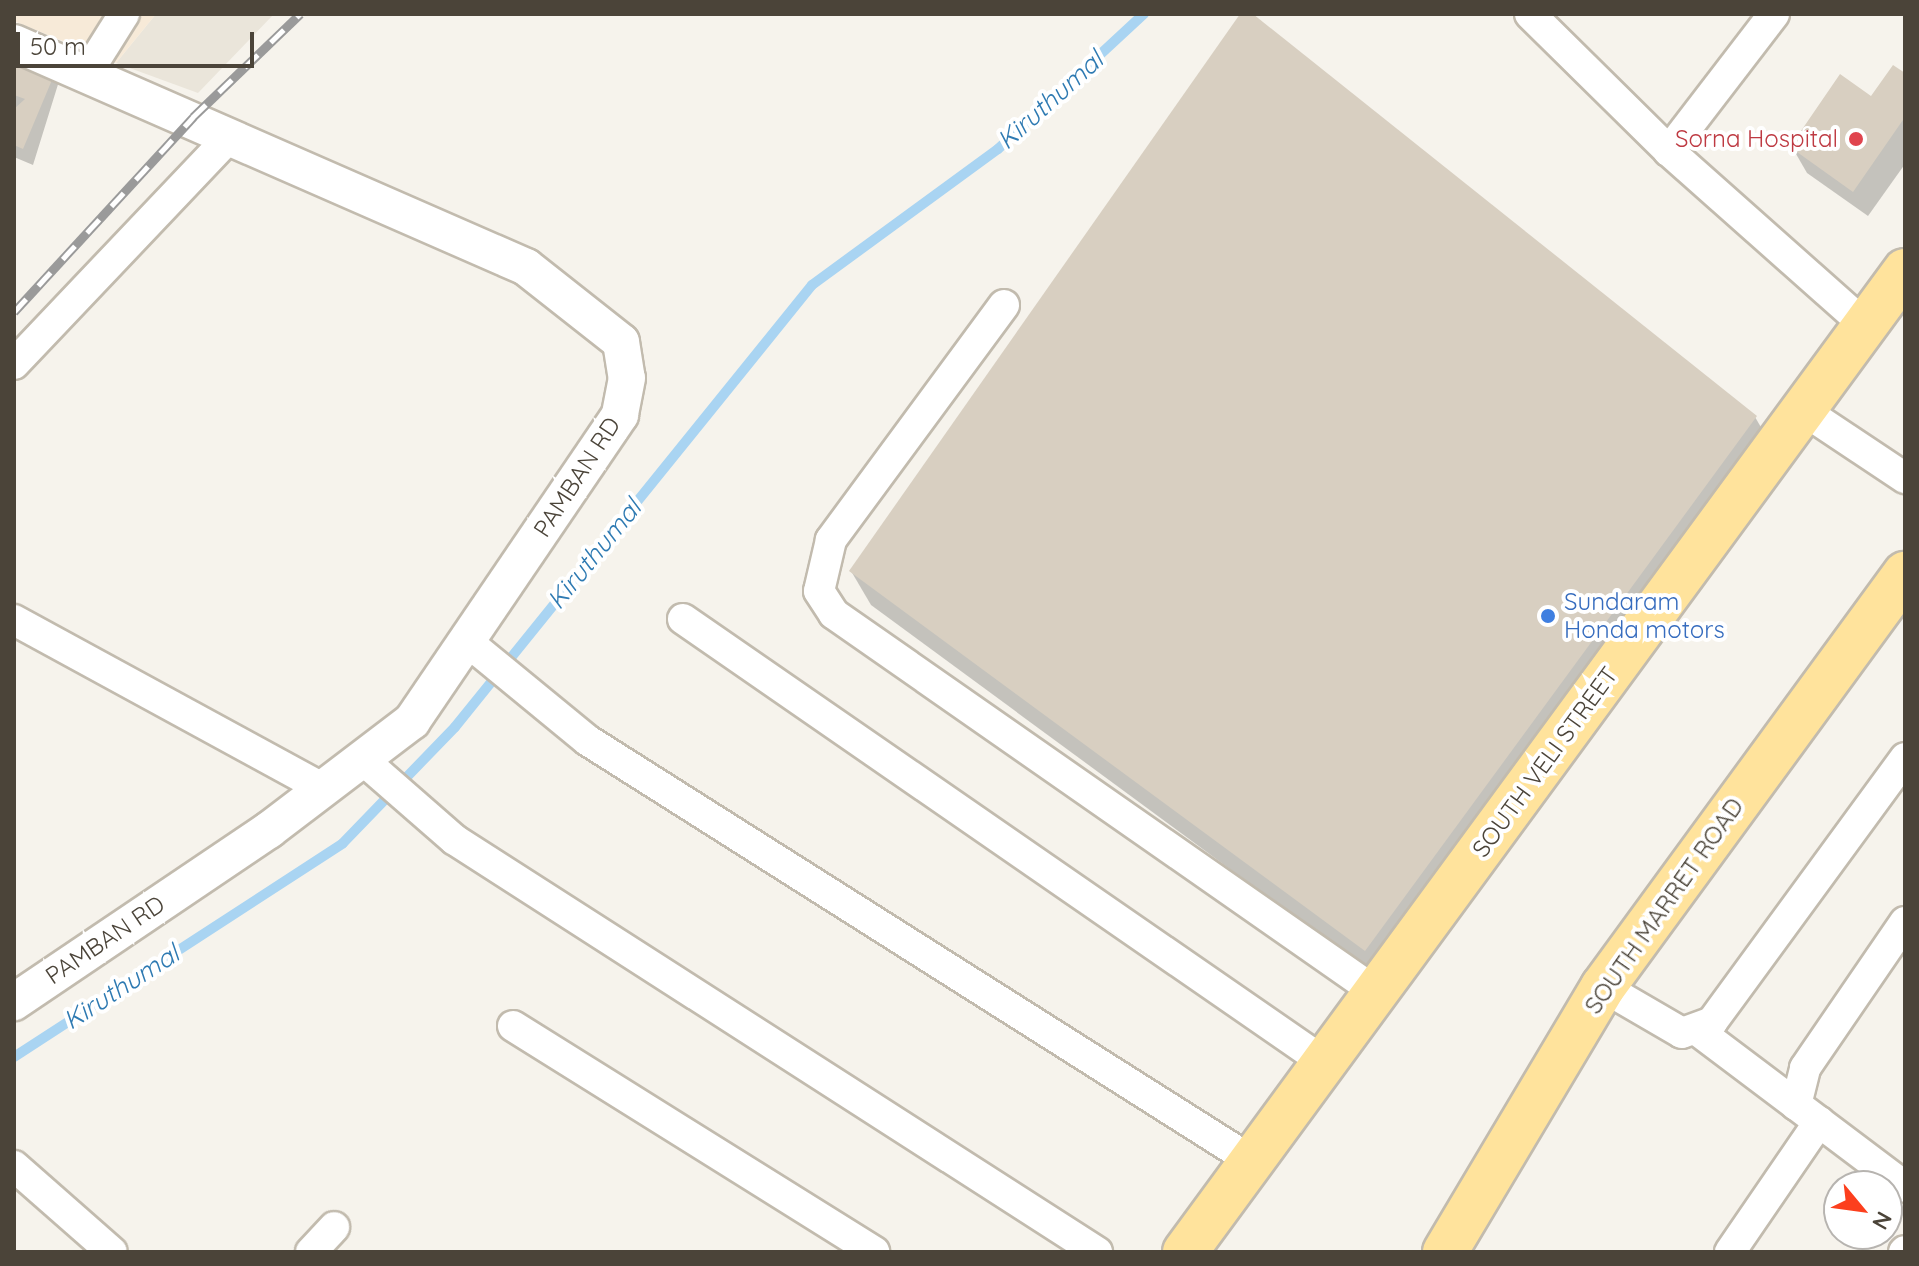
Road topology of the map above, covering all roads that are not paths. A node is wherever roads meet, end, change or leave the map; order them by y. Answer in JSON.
{"nodes":[{"id":1,"x":124,"y":14,"type":"edge"},
{"id":2,"x":1531,"y":14,"type":"edge"},
{"id":3,"x":1774,"y":14,"type":"edge"},
{"id":4,"x":14,"y":43,"type":"edge"},
{"id":5,"x":87,"y":73,"type":"junction"},
{"id":6,"x":230,"y":136,"type":"junction"},
{"id":7,"x":1669,"y":151,"type":"junction"},
{"id":8,"x":1905,"y":271,"type":"edge"},
{"id":9,"x":1004,"y":305,"type":"dead end"},
{"id":10,"x":1865,"y":325,"type":"junction"},
{"id":11,"x":14,"y":364,"type":"edge"},
{"id":12,"x":1803,"y":410,"type":"junction"},
{"id":13,"x":1905,"y":478,"type":"edge"},
{"id":14,"x":1905,"y":574,"type":"edge"},
{"id":15,"x":683,"y":619,"type":"dead end"},
{"id":16,"x":14,"y":620,"type":"edge"},
{"id":17,"x":477,"y":651,"type":"junction"},
{"id":18,"x":1905,"y":758,"type":"edge"},
{"id":19,"x":371,"y":767,"type":"junction"},
{"id":20,"x":324,"y":789,"type":"junction"},
{"id":21,"x":1905,"y":922,"type":"edge"},
{"id":22,"x":1603,"y":987,"type":"junction"},
{"id":23,"x":1376,"y":992,"type":"junction"},
{"id":24,"x":14,"y":1002,"type":"edge"},
{"id":25,"x":513,"y":1026,"type":"dead end"},
{"id":26,"x":1697,"y":1030,"type":"junction"},
{"id":27,"x":1324,"y":1062,"type":"junction"},
{"id":28,"x":1808,"y":1114,"type":"junction"},
{"id":29,"x":1252,"y":1161,"type":"junction"},
{"id":30,"x":14,"y":1166,"type":"edge"},
{"id":31,"x":1905,"y":1187,"type":"edge"},
{"id":32,"x":334,"y":1227,"type":"dead end"},
{"id":33,"x":112,"y":1252,"type":"edge"},
{"id":34,"x":311,"y":1252,"type":"edge"},
{"id":35,"x":874,"y":1252,"type":"edge"},
{"id":36,"x":1097,"y":1252,"type":"edge"},
{"id":37,"x":1185,"y":1252,"type":"edge"},
{"id":38,"x":1445,"y":1252,"type":"edge"},
{"id":39,"x":1730,"y":1252,"type":"edge"}],
"edges":[{"from":1,"to":5,"type":"street"},
{"from":2,"to":7,"type":"street"},
{"from":3,"to":7,"type":"street"},
{"from":4,"to":5,"type":"street","name":"PAMBAN RD"},
{"from":5,"to":6,"type":"street","name":"PAMBAN RD"},
{"from":6,"to":11,"type":"street"},
{"from":6,"to":17,"type":"street","name":"PAMBAN RD"},
{"from":7,"to":10,"type":"street"},
{"from":8,"to":10,"type":"main road","name":"SOUTH VELI STREET"},
{"from":9,"to":23,"type":"street"},
{"from":10,"to":12,"type":"main road","name":"SOUTH VELI STREET"},
{"from":12,"to":13,"type":"street"},
{"from":12,"to":23,"type":"main road","name":"SOUTH VELI STREET"},
{"from":14,"to":22,"type":"main road","name":"SOUTH MARRET ROAD"},
{"from":15,"to":27,"type":"street"},
{"from":16,"to":20,"type":"street"},
{"from":17,"to":19,"type":"street","name":"PAMBAN RD"},
{"from":17,"to":29,"type":"street"},
{"from":18,"to":26,"type":"street"},
{"from":19,"to":20,"type":"street","name":"PAMBAN RD"},
{"from":19,"to":36,"type":"street"},
{"from":20,"to":24,"type":"street","name":"PAMBAN RD"},
{"from":21,"to":28,"type":"street"},
{"from":22,"to":26,"type":"street"},
{"from":22,"to":38,"type":"main road","name":"SOUTH MARRET ROAD"},
{"from":23,"to":27,"type":"main road","name":"SOUTH VELI STREET"},
{"from":25,"to":35,"type":"street"},
{"from":26,"to":28,"type":"street"},
{"from":27,"to":29,"type":"main road","name":"SOUTH VELI STREET"},
{"from":28,"to":31,"type":"street"},
{"from":28,"to":39,"type":"street"},
{"from":29,"to":37,"type":"main road","name":"SOUTH VELI STREET"},
{"from":30,"to":33,"type":"street"},
{"from":32,"to":34,"type":"street"}]}
